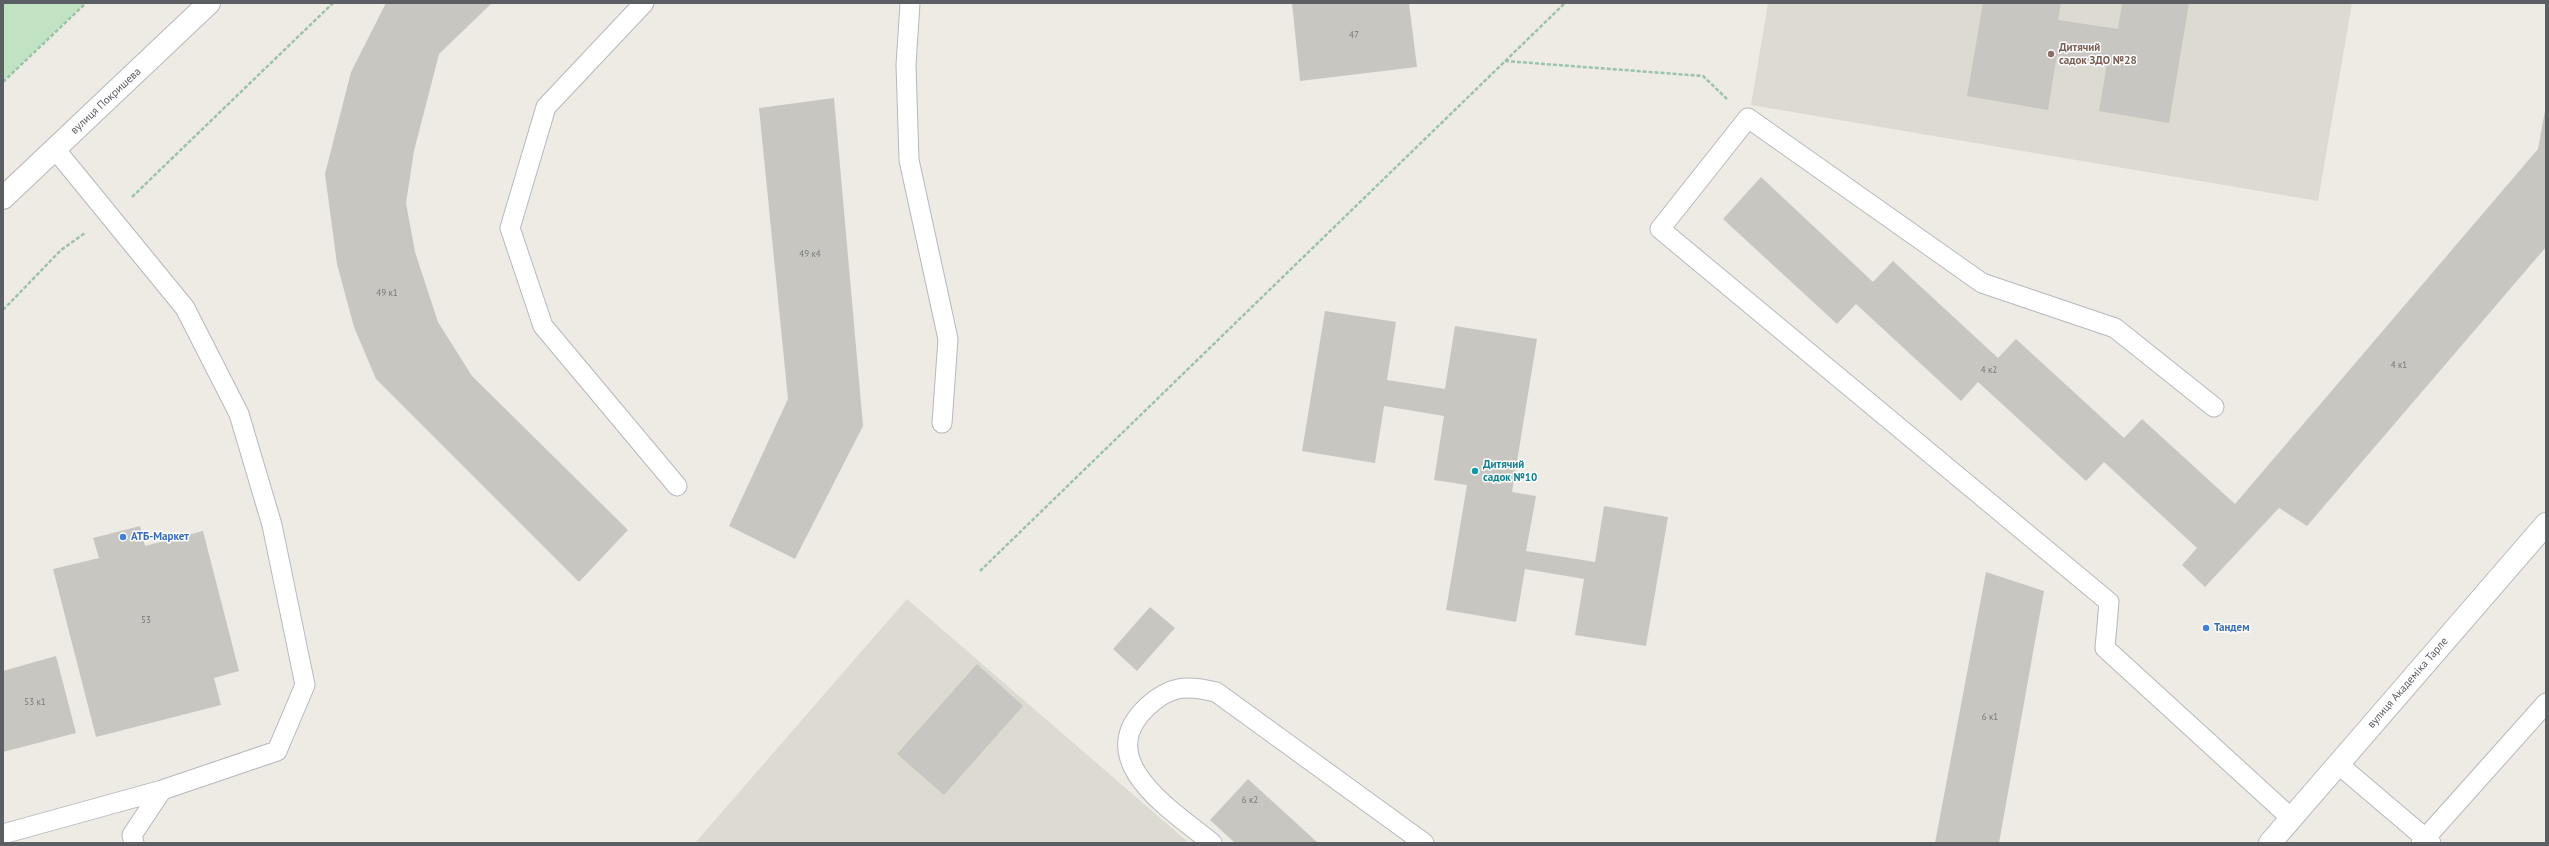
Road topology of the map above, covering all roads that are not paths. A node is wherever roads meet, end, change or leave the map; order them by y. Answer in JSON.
{"nodes":[{"id":1,"x":209,"y":3,"type":"edge"},
{"id":2,"x":644,"y":3,"type":"edge"},
{"id":3,"x":910,"y":3,"type":"edge"},
{"id":4,"x":55,"y":149,"type":"junction"},
{"id":5,"x":3,"y":198,"type":"edge"},
{"id":6,"x":2214,"y":407,"type":"dead end"},
{"id":7,"x":942,"y":423,"type":"dead end"},
{"id":8,"x":677,"y":486,"type":"dead end"},
{"id":9,"x":2546,"y":524,"type":"edge"},
{"id":10,"x":2546,"y":703,"type":"edge"},
{"id":11,"x":2338,"y":764,"type":"junction"},
{"id":12,"x":162,"y":790,"type":"junction"},
{"id":13,"x":2291,"y":818,"type":"junction"},
{"id":14,"x":3,"y":834,"type":"edge"},
{"id":15,"x":2425,"y":841,"type":"edge"},
{"id":16,"x":134,"y":843,"type":"edge"},
{"id":17,"x":1212,"y":843,"type":"edge"},
{"id":18,"x":1424,"y":843,"type":"edge"},
{"id":19,"x":2270,"y":843,"type":"edge"}],
"edges":[{"from":1,"to":4,"type":"street","name":"вулиця Покришева"},
{"from":2,"to":8,"type":"lane"},
{"from":3,"to":7,"type":"lane"},
{"from":4,"to":5,"type":"street","name":"вулиця Покришева"},
{"from":4,"to":12,"type":"lane"},
{"from":6,"to":13,"type":"lane"},
{"from":9,"to":11,"type":"street","name":"вулиця Академіка Тарле"},
{"from":10,"to":15,"type":"lane"},
{"from":11,"to":13,"type":"street","name":"вулиця Академіка Тарле"},
{"from":11,"to":15,"type":"lane"},
{"from":12,"to":14,"type":"lane"},
{"from":12,"to":16,"type":"lane"},
{"from":13,"to":19,"type":"street","name":"вулиця Академіка Тарле"},
{"from":17,"to":18,"type":"lane"}]}
